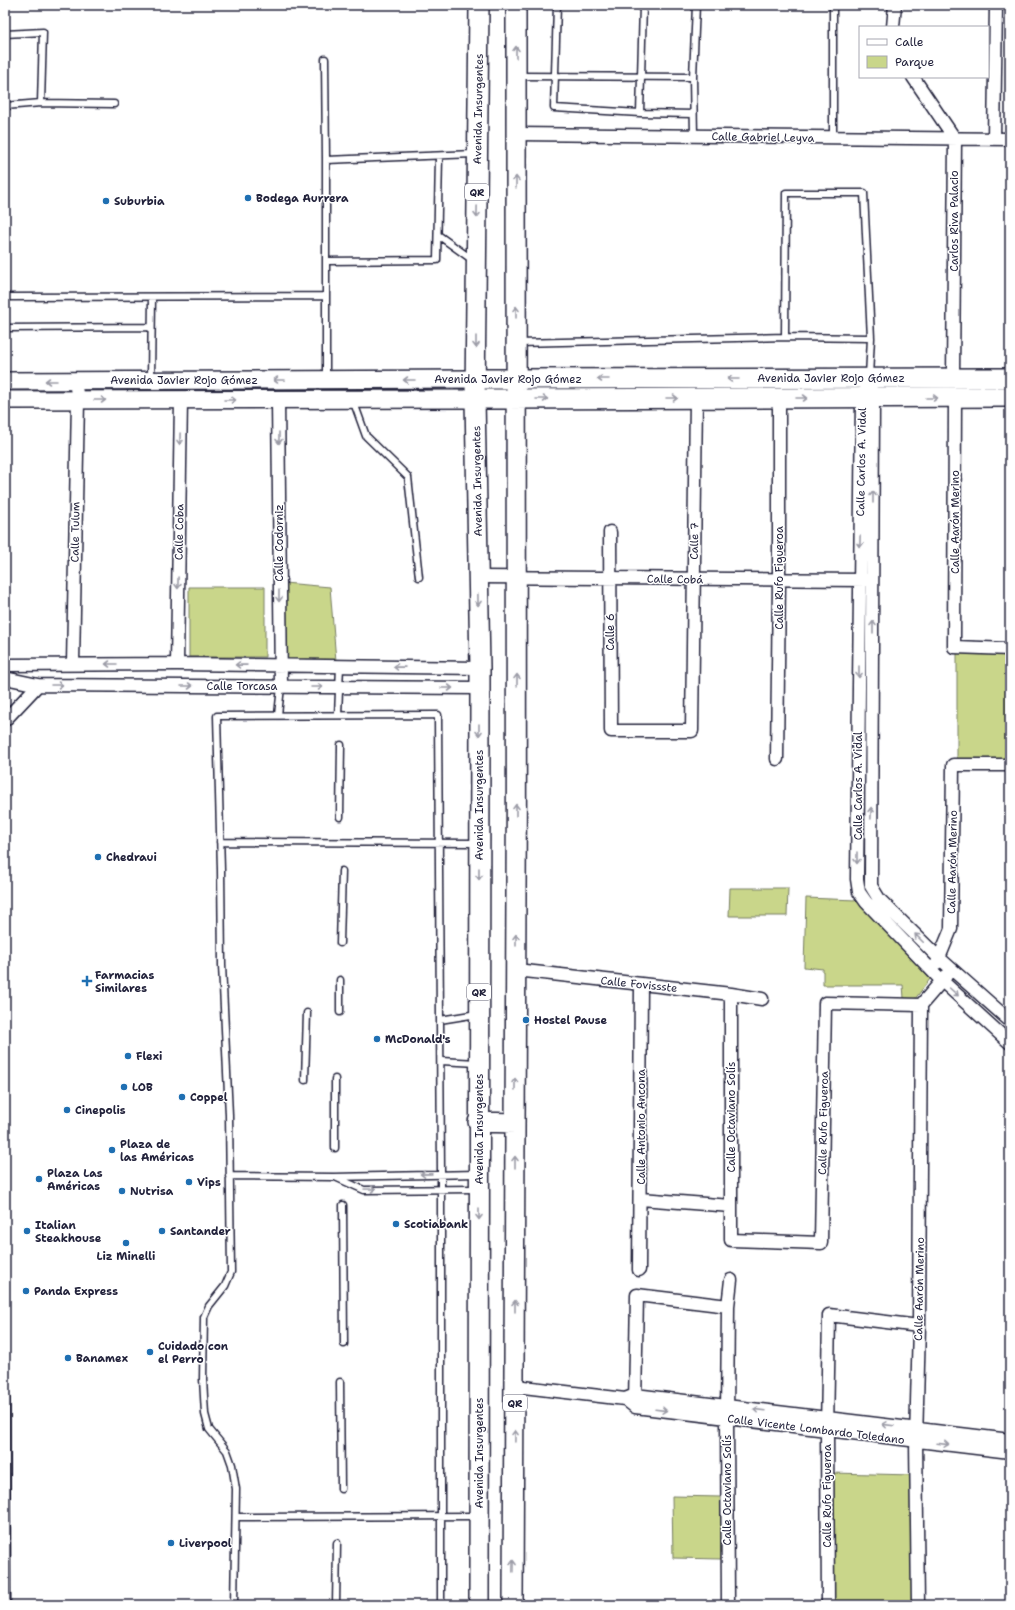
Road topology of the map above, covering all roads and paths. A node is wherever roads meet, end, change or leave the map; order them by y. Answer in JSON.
{"nodes":[{"id":1,"x":479,"y":5,"type":"edge"},
{"id":2,"x":516,"y":5,"type":"edge"},
{"id":3,"x":557,"y":5,"type":"edge"},
{"id":4,"x":626,"y":5,"type":"edge"},
{"id":5,"x":643,"y":5,"type":"edge"},
{"id":6,"x":696,"y":5,"type":"edge"},
{"id":7,"x":833,"y":5,"type":"edge"},
{"id":8,"x":895,"y":5,"type":"edge"},
{"id":9,"x":996,"y":5,"type":"edge"},
{"id":10,"x":893,"y":26,"type":"edge"},
{"id":11,"x":5,"y":34,"type":"edge"},
{"id":12,"x":325,"y":59,"type":"dead end"},
{"id":13,"x":516,"y":76,"type":"junction"},
{"id":14,"x":555,"y":77,"type":"junction"},
{"id":15,"x":641,"y":77,"type":"junction"},
{"id":16,"x":693,"y":77,"type":"junction"},
{"id":17,"x":915,"y":78,"type":"edge"},
{"id":18,"x":41,"y":103,"type":"junction"},
{"id":19,"x":114,"y":104,"type":"dead end"},
{"id":20,"x":5,"y":106,"type":"edge"},
{"id":21,"x":640,"y":113,"type":"junction"},
{"id":22,"x":693,"y":114,"type":"junction"},
{"id":23,"x":516,"y":134,"type":"junction"},
{"id":24,"x":694,"y":136,"type":"junction"},
{"id":25,"x":832,"y":138,"type":"junction"},
{"id":26,"x":955,"y":139,"type":"junction"},
{"id":27,"x":994,"y":139,"type":"junction"},
{"id":28,"x":1010,"y":139,"type":"edge"},
{"id":29,"x":477,"y":154,"type":"junction"},
{"id":30,"x":439,"y":157,"type":"junction"},
{"id":31,"x":326,"y":160,"type":"junction"},
{"id":32,"x":438,"y":235,"type":"junction"},
{"id":33,"x":326,"y":262,"type":"junction"},
{"id":34,"x":476,"y":264,"type":"junction"},
{"id":35,"x":326,"y":296,"type":"junction"},
{"id":36,"x":5,"y":297,"type":"edge"},
{"id":37,"x":152,"y":297,"type":"junction"},
{"id":38,"x":150,"y":327,"type":"junction"},
{"id":39,"x":5,"y":328,"type":"edge"},
{"id":40,"x":785,"y":337,"type":"junction"},
{"id":41,"x":871,"y":338,"type":"junction"},
{"id":42,"x":516,"y":343,"type":"junction"},
{"id":43,"x":869,"y":378,"type":"junction"},
{"id":44,"x":953,"y":378,"type":"junction"},
{"id":45,"x":1010,"y":378,"type":"edge"},
{"id":46,"x":476,"y":379,"type":"junction"},
{"id":47,"x":516,"y":379,"type":"junction"},
{"id":48,"x":151,"y":380,"type":"junction"},
{"id":49,"x":326,"y":380,"type":"junction"},
{"id":50,"x":5,"y":381,"type":"edge"},
{"id":51,"x":75,"y":381,"type":"junction"},
{"id":52,"x":1010,"y":397,"type":"edge"},
{"id":53,"x":696,"y":398,"type":"junction"},
{"id":54,"x":779,"y":398,"type":"junction"},
{"id":55,"x":867,"y":398,"type":"junction"},
{"id":56,"x":955,"y":398,"type":"junction"},
{"id":57,"x":278,"y":399,"type":"junction"},
{"id":58,"x":353,"y":399,"type":"junction"},
{"id":59,"x":475,"y":399,"type":"junction"},
{"id":60,"x":516,"y":399,"type":"junction"},
{"id":61,"x":5,"y":400,"type":"edge"},
{"id":62,"x":78,"y":400,"type":"junction"},
{"id":63,"x":181,"y":400,"type":"junction"},
{"id":64,"x":610,"y":532,"type":"dead end"},
{"id":65,"x":419,"y":577,"type":"dead end"},
{"id":66,"x":478,"y":577,"type":"junction"},
{"id":67,"x":517,"y":577,"type":"junction"},
{"id":68,"x":610,"y":578,"type":"junction"},
{"id":69,"x":693,"y":579,"type":"junction"},
{"id":70,"x":779,"y":580,"type":"junction"},
{"id":71,"x":859,"y":580,"type":"junction"},
{"id":72,"x":873,"y":580,"type":"junction"},
{"id":73,"x":1010,"y":649,"type":"edge"},
{"id":74,"x":73,"y":664,"type":"junction"},
{"id":75,"x":177,"y":664,"type":"junction"},
{"id":76,"x":5,"y":665,"type":"edge"},
{"id":77,"x":280,"y":665,"type":"junction"},
{"id":78,"x":340,"y":666,"type":"junction"},
{"id":79,"x":480,"y":668,"type":"junction"},
{"id":80,"x":5,"y":678,"type":"edge"},
{"id":81,"x":38,"y":685,"type":"junction"},
{"id":82,"x":281,"y":687,"type":"junction"},
{"id":83,"x":338,"y":687,"type":"junction"},
{"id":84,"x":480,"y":688,"type":"junction"},
{"id":85,"x":278,"y":715,"type":"junction"},
{"id":86,"x":338,"y":715,"type":"junction"},
{"id":87,"x":5,"y":720,"type":"edge"},
{"id":88,"x":692,"y":731,"type":"joint"},
{"id":89,"x":341,"y":745,"type":"dead end"},
{"id":90,"x":777,"y":759,"type":"dead end"},
{"id":91,"x":1010,"y":765,"type":"edge"},
{"id":92,"x":340,"y":817,"type":"dead end"},
{"id":93,"x":220,"y":842,"type":"junction"},
{"id":94,"x":439,"y":842,"type":"junction"},
{"id":95,"x":479,"y":843,"type":"junction"},
{"id":96,"x":342,"y":871,"type":"dead end"},
{"id":97,"x":340,"y":943,"type":"dead end"},
{"id":98,"x":938,"y":957,"type":"junction"},
{"id":99,"x":952,"y":969,"type":"junction"},
{"id":100,"x":516,"y":970,"type":"junction"},
{"id":101,"x":938,"y":976,"type":"junction"},
{"id":102,"x":340,"y":980,"type":"dead end"},
{"id":103,"x":641,"y":984,"type":"junction"},
{"id":104,"x":731,"y":994,"type":"junction"},
{"id":105,"x":762,"y":999,"type":"dead end"},
{"id":106,"x":921,"y":1004,"type":"junction"},
{"id":107,"x":340,"y":1012,"type":"dead end"},
{"id":108,"x":307,"y":1013,"type":"dead end"},
{"id":109,"x":479,"y":1013,"type":"junction"},
{"id":110,"x":440,"y":1020,"type":"junction"},
{"id":111,"x":1010,"y":1021,"type":"edge"},
{"id":112,"x":1010,"y":1043,"type":"edge"},
{"id":113,"x":440,"y":1061,"type":"junction"},
{"id":114,"x":479,"y":1063,"type":"junction"},
{"id":115,"x":335,"y":1079,"type":"dead end"},
{"id":116,"x":305,"y":1080,"type":"dead end"},
{"id":117,"x":478,"y":1122,"type":"junction"},
{"id":118,"x":515,"y":1123,"type":"junction"},
{"id":119,"x":335,"y":1148,"type":"dead end"},
{"id":120,"x":441,"y":1174,"type":"junction"},
{"id":121,"x":230,"y":1176,"type":"junction"},
{"id":122,"x":334,"y":1177,"type":"junction"},
{"id":123,"x":479,"y":1181,"type":"junction"},
{"id":124,"x":441,"y":1189,"type":"junction"},
{"id":125,"x":641,"y":1199,"type":"junction"},
{"id":126,"x":343,"y":1205,"type":"dead end"},
{"id":127,"x":731,"y":1206,"type":"junction"},
{"id":128,"x":731,"y":1240,"type":"joint"},
{"id":129,"x":639,"y":1270,"type":"dead end"},
{"id":130,"x":731,"y":1280,"type":"dead end"},
{"id":131,"x":728,"y":1306,"type":"junction"},
{"id":132,"x":919,"y":1326,"type":"junction"},
{"id":133,"x":344,"y":1344,"type":"dead end"},
{"id":134,"x":340,"y":1382,"type":"dead end"},
{"id":135,"x":515,"y":1386,"type":"junction"},
{"id":136,"x":630,"y":1397,"type":"junction"},
{"id":137,"x":5,"y":1398,"type":"edge"},
{"id":138,"x":728,"y":1406,"type":"junction"},
{"id":139,"x":727,"y":1418,"type":"junction"},
{"id":140,"x":827,"y":1418,"type":"junction"},
{"id":141,"x":917,"y":1429,"type":"junction"},
{"id":142,"x":827,"y":1430,"type":"junction"},
{"id":143,"x":1010,"y":1440,"type":"edge"},
{"id":144,"x":916,"y":1441,"type":"junction"},
{"id":145,"x":1010,"y":1452,"type":"edge"},
{"id":146,"x":341,"y":1489,"type":"dead end"},
{"id":147,"x":479,"y":1516,"type":"junction"},
{"id":148,"x":236,"y":1517,"type":"junction"},
{"id":149,"x":442,"y":1517,"type":"junction"},
{"id":150,"x":337,"y":1543,"type":"dead end"},
{"id":151,"x":514,"y":1604,"type":"edge"},
{"id":152,"x":8,"y":1605,"type":"edge"},
{"id":153,"x":234,"y":1605,"type":"edge"},
{"id":154,"x":336,"y":1605,"type":"edge"},
{"id":155,"x":442,"y":1605,"type":"edge"},
{"id":156,"x":479,"y":1605,"type":"edge"},
{"id":157,"x":728,"y":1605,"type":"edge"},
{"id":158,"x":828,"y":1605,"type":"edge"},
{"id":159,"x":918,"y":1605,"type":"edge"}],
"edges":[{"from":1,"to":29,"type":"main road","name":"Avenida Insurgentes","number":"QR"},
{"from":13,"to":2,"type":"main road","number":"QR","one_way":true},
{"from":3,"to":14,"type":"lane"},
{"from":4,"to":5,"type":"lane"},
{"from":5,"to":15,"type":"lane"},
{"from":6,"to":16,"type":"lane"},
{"from":7,"to":25,"type":"lane"},
{"from":8,"to":10,"type":"street"},
{"from":9,"to":27,"type":"street"},
{"from":11,"to":18,"type":"lane"},
{"from":12,"to":31,"type":"lane"},
{"from":13,"to":14,"type":"lane"},
{"from":13,"to":23,"type":"main road","number":"QR"},
{"from":14,"to":15,"type":"lane"},
{"from":14,"to":21,"type":"lane"},
{"from":15,"to":16,"type":"lane"},
{"from":15,"to":21,"type":"lane"},
{"from":16,"to":22,"type":"lane"},
{"from":17,"to":26,"type":"street"},
{"from":18,"to":19,"type":"lane"},
{"from":18,"to":20,"type":"lane"},
{"from":21,"to":22,"type":"lane"},
{"from":22,"to":24,"type":"lane"},
{"from":23,"to":24,"type":"street","name":"Calle Gabriel Leyva"},
{"from":42,"to":23,"type":"main road","number":"QR","one_way":true},
{"from":24,"to":25,"type":"street","name":"Calle Gabriel Leyva"},
{"from":25,"to":26,"type":"street","name":"Calle Gabriel Leyva"},
{"from":26,"to":27,"type":"street","name":"Calle Gabriel Leyva"},
{"from":26,"to":44,"type":"street","name":"Carlos Riva Palacio"},
{"from":27,"to":28,"type":"street","name":"Calle Gabriel Leyva"},
{"from":29,"to":30,"type":"lane"},
{"from":29,"to":34,"type":"main road","name":"Avenida Insurgentes","number":"QR","one_way":true},
{"from":30,"to":31,"type":"lane"},
{"from":30,"to":32,"type":"lane"},
{"from":31,"to":33,"type":"lane"},
{"from":32,"to":33,"type":"lane"},
{"from":32,"to":34,"type":"lane"},
{"from":33,"to":35,"type":"lane"},
{"from":34,"to":46,"type":"main road","name":"Avenida Insurgentes","number":"QR","one_way":true},
{"from":35,"to":37,"type":"lane"},
{"from":35,"to":49,"type":"lane"},
{"from":36,"to":37,"type":"lane"},
{"from":37,"to":38,"type":"lane"},
{"from":38,"to":39,"type":"lane"},
{"from":38,"to":48,"type":"lane"},
{"from":40,"to":41,"type":"lane"},
{"from":40,"to":41,"type":"lane"},
{"from":40,"to":42,"type":"lane"},
{"from":41,"to":43,"type":"lane"},
{"from":42,"to":47,"type":"main road","number":"QR"},
{"from":43,"to":44,"type":"main road","name":"Avenida Javier Rojo Gómez"},
{"from":43,"to":47,"type":"main road","name":"Avenida Javier Rojo Gómez","one_way":true},
{"from":43,"to":55,"type":"street","name":"Calle Carlos A. Vidal"},
{"from":44,"to":45,"type":"main road","name":"Avenida Javier Rojo Gómez"},
{"from":46,"to":47,"type":"main road","name":"Avenida Javier Rojo Gómez"},
{"from":46,"to":49,"type":"main road","name":"Avenida Javier Rojo Gómez","one_way":true},
{"from":46,"to":59,"type":"main road","name":"Avenida Insurgentes","number":"QR"},
{"from":47,"to":60,"type":"main road","number":"QR"},
{"from":49,"to":48,"type":"main road","name":"Avenida Javier Rojo Gómez","one_way":true},
{"from":48,"to":51,"type":"main road","name":"Avenida Javier Rojo Gómez"},
{"from":51,"to":50,"type":"main road","name":"Avenida Javier Rojo Gómez","one_way":true},
{"from":51,"to":62,"type":"street","name":"Calle Tulum"},
{"from":52,"to":56,"type":"main road","name":"Avenida Javier Rojo Gómez"},
{"from":53,"to":54,"type":"main road","name":"Avenida Javier Rojo Gómez"},
{"from":60,"to":53,"type":"main road","name":"Avenida Javier Rojo Gómez","one_way":true},
{"from":53,"to":69,"type":"street","name":"Calle 7"},
{"from":54,"to":55,"type":"main road","name":"Avenida Javier Rojo Gómez","one_way":true},
{"from":54,"to":70,"type":"street","name":"Calle Rufo Figueroa"},
{"from":55,"to":56,"type":"main road","name":"Avenida Javier Rojo Gómez","one_way":true},
{"from":55,"to":71,"type":"street","name":"Calle Carlos A. Vidal","one_way":true},
{"from":72,"to":55,"type":"street","name":"Calle Carlos A. Vidal","one_way":true},
{"from":56,"to":73,"type":"street","name":"Calle Aarón Merino"},
{"from":57,"to":58,"type":"main road","name":"Avenida Javier Rojo Gómez"},
{"from":63,"to":57,"type":"main road","name":"Avenida Javier Rojo Gómez","one_way":true},
{"from":57,"to":77,"type":"street","name":"Calle Codorniz","one_way":true},
{"from":58,"to":59,"type":"main road","name":"Avenida Javier Rojo Gómez"},
{"from":58,"to":65,"type":"lane"},
{"from":59,"to":60,"type":"main road","name":"Avenida Javier Rojo Gómez"},
{"from":59,"to":66,"type":"main road","name":"Avenida Insurgentes","number":"QR"},
{"from":60,"to":67,"type":"main road","number":"QR"},
{"from":61,"to":62,"type":"main road","name":"Avenida Javier Rojo Gómez"},
{"from":62,"to":63,"type":"main road","name":"Avenida Javier Rojo Gómez","one_way":true},
{"from":62,"to":74,"type":"street","name":"Calle Tulum"},
{"from":63,"to":75,"type":"street","name":"Calle Coba","one_way":true},
{"from":64,"to":68,"type":"street","name":"Calle 6"},
{"from":66,"to":67,"type":"street","name":"Calle Cobá"},
{"from":66,"to":79,"type":"main road","name":"Avenida Insurgentes","number":"QR","one_way":true},
{"from":67,"to":68,"type":"street","name":"Calle Cobá"},
{"from":100,"to":67,"type":"main road","number":"QR","one_way":true},
{"from":68,"to":69,"type":"street","name":"Calle Cobá"},
{"from":68,"to":88,"type":"street","name":"Calle 6"},
{"from":69,"to":70,"type":"street","name":"Calle Cobá"},
{"from":69,"to":88,"type":"street","name":"Calle 7"},
{"from":70,"to":71,"type":"street","name":"Calle Cobá"},
{"from":70,"to":90,"type":"street","name":"Calle Rufo Figueroa"},
{"from":71,"to":72,"type":"street","name":"Calle Cobá"},
{"from":71,"to":101,"type":"street","name":"Calle Carlos A. Vidal","one_way":true},
{"from":98,"to":72,"type":"street","name":"Calle Carlos A. Vidal","one_way":true},
{"from":75,"to":74,"type":"street","name":"Calle Torcasa","one_way":true},
{"from":74,"to":76,"type":"street","name":"Calle Torcasa"},
{"from":77,"to":75,"type":"street","name":"Calle Torcasa","one_way":true},
{"from":77,"to":78,"type":"street","name":"Calle Torcasa"},
{"from":77,"to":82,"type":"street","name":"Calle Codorniz"},
{"from":79,"to":78,"type":"street","name":"Calle Torcasa","one_way":true},
{"from":78,"to":83,"type":"lane"},
{"from":79,"to":84,"type":"main road","name":"Avenida Insurgentes","number":"QR"},
{"from":80,"to":81,"type":"street","name":"Calle Torcasa"},
{"from":81,"to":82,"type":"street","name":"Calle Torcasa","one_way":true},
{"from":81,"to":87,"type":"street"},
{"from":82,"to":83,"type":"street","name":"Calle Torcasa","one_way":true},
{"from":82,"to":85,"type":"lane"},
{"from":83,"to":84,"type":"street","name":"Calle Torcasa","one_way":true},
{"from":83,"to":86,"type":"lane"},
{"from":84,"to":95,"type":"main road","name":"Avenida Insurgentes","number":"QR","one_way":true},
{"from":85,"to":86,"type":"lane"},
{"from":85,"to":93,"type":"lane"},
{"from":86,"to":94,"type":"lane"},
{"from":89,"to":92,"type":"lane"},
{"from":91,"to":98,"type":"street","name":"Calle Aarón Merino"},
{"from":93,"to":94,"type":"lane"},
{"from":93,"to":121,"type":"lane"},
{"from":94,"to":95,"type":"lane"},
{"from":94,"to":110,"type":"lane"},
{"from":95,"to":109,"type":"main road","name":"Avenida Insurgentes","number":"QR","one_way":true},
{"from":96,"to":97,"type":"lane"},
{"from":98,"to":99,"type":"street","name":"Calle Carlos A. Vidal"},
{"from":98,"to":101,"type":"street","name":"Calle Aarón Merino"},
{"from":99,"to":101,"type":"street"},
{"from":99,"to":111,"type":"street","name":"Calle Carlos A. Vidal"},
{"from":100,"to":103,"type":"street","name":"Calle Fovissste"},
{"from":118,"to":100,"type":"main road","number":"QR","one_way":true},
{"from":101,"to":106,"type":"street"},
{"from":101,"to":112,"type":"street","name":"Calle Carlos A. Vidal","one_way":true},
{"from":102,"to":107,"type":"lane"},
{"from":103,"to":104,"type":"street","name":"Calle Fovissste"},
{"from":103,"to":125,"type":"street","name":"Calle Antonio Ancona"},
{"from":104,"to":105,"type":"street","name":"Calle Fovissste"},
{"from":104,"to":127,"type":"street","name":"Calle Octaviano Solís"},
{"from":106,"to":128,"type":"street","name":"Calle Rufo Figueroa"},
{"from":106,"to":132,"type":"street","name":"Calle Aarón Merino"},
{"from":108,"to":116,"type":"lane"},
{"from":109,"to":110,"type":"lane"},
{"from":109,"to":114,"type":"main road","name":"Avenida Insurgentes","number":"QR"},
{"from":110,"to":113,"type":"lane"},
{"from":113,"to":114,"type":"lane"},
{"from":113,"to":120,"type":"lane"},
{"from":114,"to":117,"type":"main road","name":"Avenida Insurgentes","number":"QR"},
{"from":115,"to":119,"type":"lane"},
{"from":117,"to":118,"type":"main road"},
{"from":117,"to":123,"type":"main road","name":"Avenida Insurgentes","number":"QR"},
{"from":135,"to":118,"type":"main road","number":"QR","one_way":true},
{"from":120,"to":122,"type":"lane","one_way":true},
{"from":120,"to":123,"type":"lane"},
{"from":120,"to":124,"type":"lane"},
{"from":121,"to":122,"type":"lane"},
{"from":121,"to":148,"type":"lane"},
{"from":122,"to":124,"type":"lane","one_way":true},
{"from":123,"to":124,"type":"lane"},
{"from":123,"to":147,"type":"main road","name":"Avenida Insurgentes","number":"QR","one_way":true},
{"from":124,"to":149,"type":"lane"},
{"from":125,"to":127,"type":"street"},
{"from":125,"to":129,"type":"street","name":"Calle Antonio Ancona"},
{"from":126,"to":133,"type":"lane"},
{"from":127,"to":128,"type":"street","name":"Calle Octaviano Solís"},
{"from":130,"to":131,"type":"street","name":"Calle Octaviano Solís"},
{"from":131,"to":136,"type":"street"},
{"from":131,"to":138,"type":"street","name":"Calle Octaviano Solís"},
{"from":132,"to":140,"type":"street","name":"Calle Rufo Figueroa"},
{"from":132,"to":141,"type":"street","name":"Calle Aarón Merino"},
{"from":134,"to":146,"type":"lane"},
{"from":135,"to":136,"type":"street","name":"Calle Vicente Lombardo Toledano"},
{"from":151,"to":135,"type":"main road","number":"QR","one_way":true},
{"from":136,"to":138,"type":"street","name":"Calle Vicente Lombardo Toledano"},
{"from":136,"to":139,"type":"street","name":"Calle Vicente Lombardo Toledano","one_way":true},
{"from":137,"to":152,"type":"lane"},
{"from":138,"to":139,"type":"street","name":"Calle Octaviano Solís"},
{"from":140,"to":138,"type":"street","name":"Calle Vicente Lombardo Toledano","one_way":true},
{"from":139,"to":142,"type":"street","name":"Calle Vicente Lombardo Toledano"},
{"from":139,"to":157,"type":"street","name":"Calle Octaviano Solís"},
{"from":141,"to":140,"type":"street","name":"Calle Vicente Lombardo Toledano","one_way":true},
{"from":140,"to":142,"type":"street","name":"Calle Rufo Figueroa"},
{"from":141,"to":143,"type":"street","name":"Calle Vicente Lombardo Toledano"},
{"from":141,"to":144,"type":"street","name":"Calle Aarón Merino"},
{"from":142,"to":144,"type":"street","name":"Calle Vicente Lombardo Toledano"},
{"from":142,"to":158,"type":"street","name":"Calle Rufo Figueroa"},
{"from":144,"to":145,"type":"street","name":"Calle Vicente Lombardo Toledano","one_way":true},
{"from":144,"to":159,"type":"street","name":"Calle Aarón Merino"},
{"from":147,"to":149,"type":"lane"},
{"from":147,"to":156,"type":"main road","name":"Avenida Insurgentes","number":"QR"},
{"from":148,"to":149,"type":"lane"},
{"from":148,"to":153,"type":"lane"},
{"from":149,"to":155,"type":"lane"},
{"from":150,"to":154,"type":"lane"}]}
